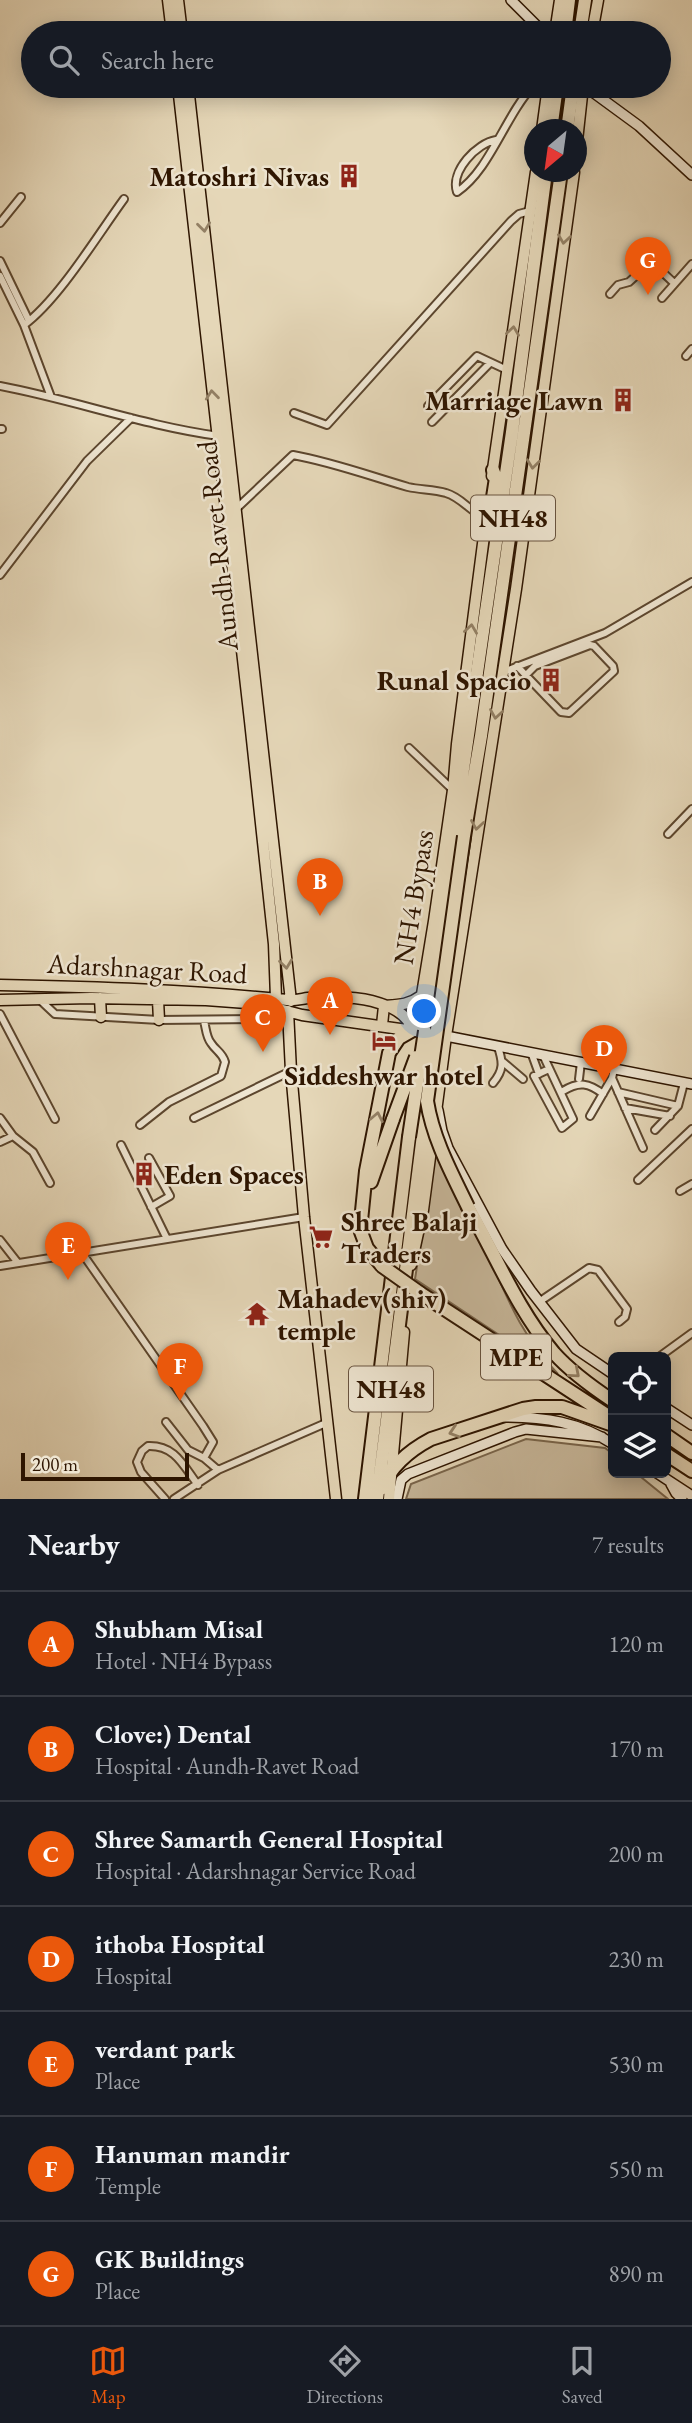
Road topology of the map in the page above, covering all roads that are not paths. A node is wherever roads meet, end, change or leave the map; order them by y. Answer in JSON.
{"nodes":[{"id":1,"x":168,"y":0,"type":"edge"},
{"id":2,"x":178,"y":0,"type":"edge"},
{"id":3,"x":511,"y":0,"type":"edge"},
{"id":4,"x":560,"y":0,"type":"edge"},
{"id":5,"x":569,"y":0,"type":"edge"},
{"id":6,"x":585,"y":0,"type":"edge"},
{"id":7,"x":598,"y":0,"type":"edge"},
{"id":8,"x":171,"y":21,"type":"edge"},
{"id":9,"x":181,"y":21,"type":"edge"},
{"id":10,"x":532,"y":21,"type":"edge"},
{"id":11,"x":557,"y":21,"type":"edge"},
{"id":12,"x":566,"y":21,"type":"edge"},
{"id":13,"x":582,"y":21,"type":"edge"},
{"id":14,"x":594,"y":21,"type":"edge"},
{"id":15,"x":179,"y":98,"type":"edge"},
{"id":16,"x":189,"y":98,"type":"edge"},
{"id":17,"x":525,"y":98,"type":"edge"},
{"id":18,"x":546,"y":98,"type":"edge"},
{"id":19,"x":555,"y":98,"type":"edge"},
{"id":20,"x":571,"y":98,"type":"edge"},
{"id":21,"x":584,"y":98,"type":"edge"},
{"id":22,"x":601,"y":98,"type":"edge"},
{"id":23,"x":544,"y":119,"type":"edge"},
{"id":24,"x":552,"y":119,"type":"edge"},
{"id":25,"x":568,"y":119,"type":"edge"},
{"id":26,"x":581,"y":119,"type":"edge"},
{"id":27,"x":496,"y":140,"type":"junction"},
{"id":28,"x":692,"y":175,"type":"edge"},
{"id":29,"x":534,"y":182,"type":"edge"},
{"id":30,"x":544,"y":182,"type":"edge"},
{"id":31,"x":560,"y":182,"type":"edge"},
{"id":32,"x":573,"y":182,"type":"edge"},
{"id":33,"x":21,"y":197,"type":"dead end"},
{"id":34,"x":124,"y":199,"type":"dead end"},
{"id":35,"x":530,"y":211,"type":"junction"},
{"id":36,"x":0,"y":223,"type":"edge"},
{"id":37,"x":0,"y":261,"type":"edge"},
{"id":38,"x":692,"y":264,"type":"edge"},
{"id":39,"x":0,"y":276,"type":"edge"},
{"id":40,"x":674,"y":283,"type":"junction"},
{"id":41,"x":610,"y":294,"type":"dead end"},
{"id":42,"x":544,"y":295,"type":"junction"},
{"id":43,"x":662,"y":298,"type":"dead end"},
{"id":44,"x":554,"y":313,"type":"junction"},
{"id":45,"x":27,"y":323,"type":"junction"},
{"id":46,"x":692,"y":349,"type":"edge"},
{"id":47,"x":686,"y":356,"type":"dead end"},
{"id":48,"x":490,"y":363,"type":"junction"},
{"id":49,"x":507,"y":370,"type":"junction"},
{"id":50,"x":0,"y":387,"type":"edge"},
{"id":51,"x":51,"y":397,"type":"junction"},
{"id":52,"x":428,"y":405,"type":"dead end"},
{"id":53,"x":293,"y":413,"type":"dead end"},
{"id":54,"x":131,"y":418,"type":"junction"},
{"id":55,"x":432,"y":422,"type":"dead end"},
{"id":56,"x":216,"y":436,"type":"junction"},
{"id":57,"x":228,"y":437,"type":"junction"},
{"id":58,"x":493,"y":470,"type":"junction"},
{"id":59,"x":236,"y":509,"type":"junction"},
{"id":60,"x":486,"y":518,"type":"junction"},
{"id":61,"x":498,"y":529,"type":"junction"},
{"id":62,"x":0,"y":575,"type":"edge"},
{"id":63,"x":692,"y":582,"type":"edge"},
{"id":64,"x":517,"y":666,"type":"junction"},
{"id":65,"x":503,"y":672,"type":"junction"},
{"id":66,"x":526,"y":675,"type":"junction"},
{"id":67,"x":481,"y":736,"type":"junction"},
{"id":68,"x":409,"y":748,"type":"dead end"},
{"id":69,"x":488,"y":757,"type":"junction"},
{"id":70,"x":458,"y":767,"type":"junction"},
{"id":71,"x":453,"y":790,"type":"junction"},
{"id":72,"x":691,"y":812,"type":"edge"},
{"id":73,"x":668,"y":834,"type":"dead end"},
{"id":74,"x":460,"y":836,"type":"junction"},
{"id":75,"x":0,"y":985,"type":"edge"},
{"id":76,"x":421,"y":996,"type":"junction"},
{"id":77,"x":39,"y":999,"type":"junction"},
{"id":78,"x":100,"y":999,"type":"junction"},
{"id":79,"x":276,"y":999,"type":"junction"},
{"id":80,"x":158,"y":1000,"type":"junction"},
{"id":81,"x":0,"y":1002,"type":"edge"},
{"id":82,"x":289,"y":1006,"type":"junction"},
{"id":83,"x":384,"y":1006,"type":"junction"},
{"id":84,"x":0,"y":1014,"type":"edge"},
{"id":85,"x":101,"y":1017,"type":"junction"},
{"id":86,"x":159,"y":1020,"type":"junction"},
{"id":87,"x":204,"y":1020,"type":"junction"},
{"id":88,"x":382,"y":1025,"type":"junction"},
{"id":89,"x":418,"y":1031,"type":"junction"},
{"id":90,"x":446,"y":1036,"type":"junction"},
{"id":91,"x":498,"y":1047,"type":"junction"},
{"id":92,"x":531,"y":1052,"type":"junction"},
{"id":93,"x":543,"y":1055,"type":"junction"},
{"id":94,"x":503,"y":1062,"type":"junction"},
{"id":95,"x":581,"y":1062,"type":"junction"},
{"id":96,"x":548,"y":1069,"type":"junction"},
{"id":97,"x":290,"y":1071,"type":"junction"},
{"id":98,"x":539,"y":1074,"type":"junction"},
{"id":99,"x":613,"y":1074,"type":"junction"},
{"id":100,"x":523,"y":1079,"type":"dead end"},
{"id":101,"x":579,"y":1079,"type":"dead end"},
{"id":102,"x":493,"y":1083,"type":"dead end"},
{"id":103,"x":688,"y":1084,"type":"edge"},
{"id":104,"x":563,"y":1091,"type":"dead end"},
{"id":105,"x":618,"y":1092,"type":"junction"},
{"id":106,"x":603,"y":1094,"type":"junction"},
{"id":107,"x":432,"y":1103,"type":"junction"},
{"id":108,"x":678,"y":1106,"type":"junction"},
{"id":109,"x":625,"y":1108,"type":"junction"},
{"id":110,"x":590,"y":1116,"type":"dead end"},
{"id":111,"x":670,"y":1116,"type":"junction"},
{"id":112,"x":0,"y":1118,"type":"edge"},
{"id":113,"x":194,"y":1118,"type":"dead end"},
{"id":114,"x":55,"y":1119,"type":"dead end"},
{"id":115,"x":140,"y":1125,"type":"dead end"},
{"id":116,"x":692,"y":1129,"type":"edge"},
{"id":117,"x":655,"y":1130,"type":"dead end"},
{"id":118,"x":13,"y":1136,"type":"junction"},
{"id":119,"x":416,"y":1138,"type":"junction"},
{"id":120,"x":0,"y":1142,"type":"edge"},
{"id":121,"x":121,"y":1145,"type":"dead end"},
{"id":122,"x":643,"y":1148,"type":"dead end"},
{"id":123,"x":149,"y":1158,"type":"dead end"},
{"id":124,"x":638,"y":1180,"type":"dead end"},
{"id":125,"x":50,"y":1182,"type":"dead end"},
{"id":126,"x":692,"y":1184,"type":"edge"},
{"id":127,"x":680,"y":1191,"type":"dead end"},
{"id":128,"x":152,"y":1207,"type":"junction"},
{"id":129,"x":362,"y":1209,"type":"junction"},
{"id":130,"x":304,"y":1217,"type":"junction"},
{"id":131,"x":167,"y":1239,"type":"junction"},
{"id":132,"x":0,"y":1240,"type":"edge"},
{"id":133,"x":502,"y":1249,"type":"junction"},
{"id":134,"x":82,"y":1254,"type":"junction"},
{"id":135,"x":18,"y":1263,"type":"junction"},
{"id":136,"x":0,"y":1265,"type":"edge"},
{"id":137,"x":407,"y":1279,"type":"junction"},
{"id":138,"x":506,"y":1279,"type":"junction"},
{"id":139,"x":539,"y":1302,"type":"junction"},
{"id":140,"x":619,"y":1322,"type":"dead end"},
{"id":141,"x":692,"y":1333,"type":"edge"},
{"id":142,"x":666,"y":1352,"type":"edge"},
{"id":143,"x":608,"y":1371,"type":"edge"},
{"id":144,"x":608,"y":1398,"type":"edge"},
{"id":145,"x":671,"y":1411,"type":"edge"},
{"id":146,"x":608,"y":1416,"type":"edge"},
{"id":147,"x":497,"y":1417,"type":"junction"},
{"id":148,"x":166,"y":1422,"type":"dead end"},
{"id":149,"x":326,"y":1423,"type":"junction"},
{"id":150,"x":608,"y":1423,"type":"edge"},
{"id":151,"x":692,"y":1425,"type":"edge"},
{"id":152,"x":603,"y":1437,"type":"junction"},
{"id":153,"x":671,"y":1438,"type":"edge"},
{"id":154,"x":608,"y":1440,"type":"edge"},
{"id":155,"x":692,"y":1453,"type":"edge"},
{"id":156,"x":671,"y":1457,"type":"edge"},
{"id":157,"x":204,"y":1458,"type":"junction"},
{"id":158,"x":393,"y":1468,"type":"junction"},
{"id":159,"x":218,"y":1470,"type":"junction"},
{"id":160,"x":692,"y":1471,"type":"edge"},
{"id":161,"x":665,"y":1478,"type":"edge"},
{"id":162,"x":670,"y":1481,"type":"junction"},
{"id":163,"x":198,"y":1485,"type":"junction"},
{"id":164,"x":692,"y":1496,"type":"edge"},
{"id":165,"x":165,"y":1499,"type":"edge"},
{"id":166,"x":174,"y":1499,"type":"edge"},
{"id":167,"x":336,"y":1499,"type":"edge"},
{"id":168,"x":365,"y":1499,"type":"edge"},
{"id":169,"x":377,"y":1499,"type":"edge"},
{"id":170,"x":389,"y":1499,"type":"edge"},
{"id":171,"x":397,"y":1499,"type":"edge"},
{"id":172,"x":682,"y":1499,"type":"edge"}],
"edges":[{"from":1,"to":8,"type":"main road"},
{"from":2,"to":9,"type":"main road"},
{"from":3,"to":10,"type":"street"},
{"from":4,"to":11,"type":"main road"},
{"from":5,"to":12,"type":"highway"},
{"from":6,"to":13,"type":"highway"},
{"from":7,"to":14,"type":"main road"},
{"from":56,"to":15,"type":"main road","name":"Aundh-Ravet Road","one_way":true},
{"from":16,"to":57,"type":"main road","name":"Aundh-Ravet Road","one_way":true},
{"from":17,"to":27,"type":"street"},
{"from":18,"to":23,"type":"main road"},
{"from":19,"to":24,"type":"highway"},
{"from":20,"to":25,"type":"highway"},
{"from":21,"to":26,"type":"main road"},
{"from":22,"to":28,"type":"street"},
{"from":27,"to":27,"type":"street"},
{"from":29,"to":35,"type":"main road","name":"NH4 Bypass"},
{"from":30,"to":61,"type":"highway","number":"NH48"},
{"from":31,"to":42,"type":"highway","number":"NH48"},
{"from":32,"to":44,"type":"main road","one_way":true},
{"from":33,"to":36,"type":"street"},
{"from":34,"to":45,"type":"street"},
{"from":49,"to":35,"type":"main road","name":"NH4 Bypass","one_way":true},
{"from":35,"to":53,"type":"street"},
{"from":37,"to":45,"type":"street"},
{"from":38,"to":40,"type":"street"},
{"from":39,"to":45,"type":"street"},
{"from":40,"to":41,"type":"street"},
{"from":40,"to":43,"type":"street"},
{"from":42,"to":44,"type":"highway"},
{"from":42,"to":67,"type":"highway","number":"NH48"},
{"from":44,"to":65,"type":"main road","one_way":true},
{"from":45,"to":51,"type":"street"},
{"from":46,"to":47,"type":"street"},
{"from":48,"to":49,"type":"street"},
{"from":48,"to":52,"type":"street"},
{"from":48,"to":55,"type":"street"},
{"from":49,"to":58,"type":"main road","name":"NH4 Bypass"},
{"from":50,"to":51,"type":"street"},
{"from":51,"to":54,"type":"street"},
{"from":54,"to":56,"type":"street"},
{"from":54,"to":62,"type":"street"},
{"from":56,"to":57,"type":"street"},
{"from":56,"to":79,"type":"main road","name":"Aundh-Ravet Road"},
{"from":57,"to":59,"type":"main road","name":"Aundh-Ravet Road"},
{"from":58,"to":60,"type":"main road","name":"NH4 Bypass"},
{"from":58,"to":61,"type":"highway"},
{"from":59,"to":60,"type":"street"},
{"from":59,"to":82,"type":"main road","name":"Aundh-Ravet Road","one_way":true},
{"from":70,"to":60,"type":"main road","name":"NH4 Bypass","one_way":true},
{"from":61,"to":70,"type":"highway","number":"NH48"},
{"from":63,"to":64,"type":"street"},
{"from":64,"to":65,"type":"street"},
{"from":64,"to":66,"type":"street"},
{"from":65,"to":69,"type":"main road","one_way":true},
{"from":66,"to":66,"type":"street"},
{"from":67,"to":69,"type":"highway"},
{"from":67,"to":74,"type":"highway","number":"NH48"},
{"from":68,"to":71,"type":"street"},
{"from":69,"to":90,"type":"main road","one_way":true},
{"from":70,"to":71,"type":"main road","name":"NH4 Bypass"},
{"from":70,"to":74,"type":"highway","number":"NH48"},
{"from":71,"to":76,"type":"main road","name":"NH4 Bypass"},
{"from":72,"to":73,"type":"street"},
{"from":74,"to":89,"type":"highway","number":"NH48"},
{"from":74,"to":107,"type":"highway","number":"NH48","bridge":true},
{"from":75,"to":79,"type":"main road","name":"Adarshnagar Road"},
{"from":76,"to":83,"type":"main road"},
{"from":76,"to":89,"type":"main road","name":"NH4 Bypass"},
{"from":77,"to":78,"type":"main road","name":"Adarshnagar Road"},
{"from":77,"to":81,"type":"main road","name":"Adarshnagar Road"},
{"from":77,"to":85,"type":"street"},
{"from":78,"to":80,"type":"main road","name":"Adarshnagar Road"},
{"from":78,"to":85,"type":"main road"},
{"from":79,"to":82,"type":"main road","name":"Adarshnagar Road"},
{"from":80,"to":82,"type":"main road","name":"Adarshnagar Road"},
{"from":80,"to":86,"type":"main road"},
{"from":82,"to":83,"type":"main road","name":"NH4 Bypass"},
{"from":82,"to":87,"type":"street"},
{"from":82,"to":88,"type":"main road"},
{"from":82,"to":97,"type":"main road","name":"Aundh-Ravet Road"},
{"from":83,"to":88,"type":"main road"},
{"from":83,"to":89,"type":"main road","name":"NH4 Bypass"},
{"from":84,"to":114,"type":"street"},
{"from":85,"to":86,"type":"street"},
{"from":86,"to":87,"type":"street"},
{"from":87,"to":115,"type":"street"},
{"from":88,"to":89,"type":"main road"},
{"from":89,"to":90,"type":"main road"},
{"from":89,"to":119,"type":"highway","number":"NH48","bridge":true},
{"from":89,"to":129,"type":"highway","number":"MPE","bridge":true},
{"from":129,"to":89,"type":"highway","one_way":true},
{"from":90,"to":91,"type":"street"},
{"from":90,"to":107,"type":"main road"},
{"from":91,"to":92,"type":"street"},
{"from":91,"to":94,"type":"street"},
{"from":92,"to":93,"type":"street"},
{"from":92,"to":98,"type":"street"},
{"from":93,"to":95,"type":"street"},
{"from":93,"to":96,"type":"street"},
{"from":94,"to":100,"type":"street"},
{"from":94,"to":102,"type":"street"},
{"from":95,"to":99,"type":"street"},
{"from":95,"to":101,"type":"street"},
{"from":96,"to":98,"type":"street"},
{"from":96,"to":98,"type":"street"},
{"from":97,"to":113,"type":"street"},
{"from":97,"to":130,"type":"main road","name":"Aundh-Ravet Road"},
{"from":99,"to":103,"type":"street"},
{"from":99,"to":105,"type":"street"},
{"from":99,"to":106,"type":"street"},
{"from":103,"to":108,"type":"street"},
{"from":104,"to":106,"type":"street"},
{"from":105,"to":108,"type":"street"},
{"from":105,"to":109,"type":"street"},
{"from":106,"to":110,"type":"street"},
{"from":107,"to":119,"type":"highway","number":"NH48"},
{"from":107,"to":133,"type":"street"},
{"from":107,"to":137,"type":"main road"},
{"from":107,"to":138,"type":"highway","number":"MPE","bridge":true},
{"from":108,"to":111,"type":"street"},
{"from":109,"to":111,"type":"street"},
{"from":109,"to":122,"type":"street"},
{"from":111,"to":117,"type":"street"},
{"from":112,"to":118,"type":"street"},
{"from":116,"to":124,"type":"street"},
{"from":118,"to":120,"type":"street"},
{"from":118,"to":125,"type":"street"},
{"from":119,"to":137,"type":"highway","number":"NH48"},
{"from":119,"to":168,"type":"highway","number":"NH48"},
{"from":121,"to":128,"type":"street"},
{"from":123,"to":128,"type":"street"},
{"from":126,"to":127,"type":"street"},
{"from":128,"to":131,"type":"street"},
{"from":129,"to":146,"type":"highway","number":"MPE","bridge":true},
{"from":130,"to":131,"type":"street"},
{"from":130,"to":149,"type":"main road","name":"Aundh-Ravet Road"},
{"from":131,"to":134,"type":"street"},
{"from":132,"to":135,"type":"street"},
{"from":133,"to":138,"type":"highway"},
{"from":133,"to":139,"type":"street"},
{"from":134,"to":135,"type":"street"},
{"from":134,"to":157,"type":"street"},
{"from":135,"to":136,"type":"street"},
{"from":137,"to":158,"type":"main road"},
{"from":137,"to":169,"type":"highway","number":"NH48"},
{"from":138,"to":144,"type":"highway","number":"MPE","one_way":true},
{"from":139,"to":140,"type":"street"},
{"from":139,"to":143,"type":"street"},
{"from":141,"to":142,"type":"street"},
{"from":145,"to":151,"type":"street"},
{"from":147,"to":150,"type":"highway"},
{"from":147,"to":152,"type":"street"},
{"from":147,"to":158,"type":"highway","one_way":true},
{"from":148,"to":157,"type":"street"},
{"from":149,"to":159,"type":"street"},
{"from":149,"to":167,"type":"main road","name":"Aundh-Ravet Road"},
{"from":152,"to":154,"type":"street"},
{"from":152,"to":171,"type":"street"},
{"from":153,"to":155,"type":"highway"},
{"from":156,"to":160,"type":"highway"},
{"from":157,"to":159,"type":"street"},
{"from":158,"to":169,"type":"highway"},
{"from":158,"to":170,"type":"main road"},
{"from":159,"to":163,"type":"street"},
{"from":161,"to":162,"type":"street"},
{"from":162,"to":164,"type":"street"},
{"from":162,"to":172,"type":"street"},
{"from":163,"to":165,"type":"street"},
{"from":163,"to":166,"type":"street"}]}
